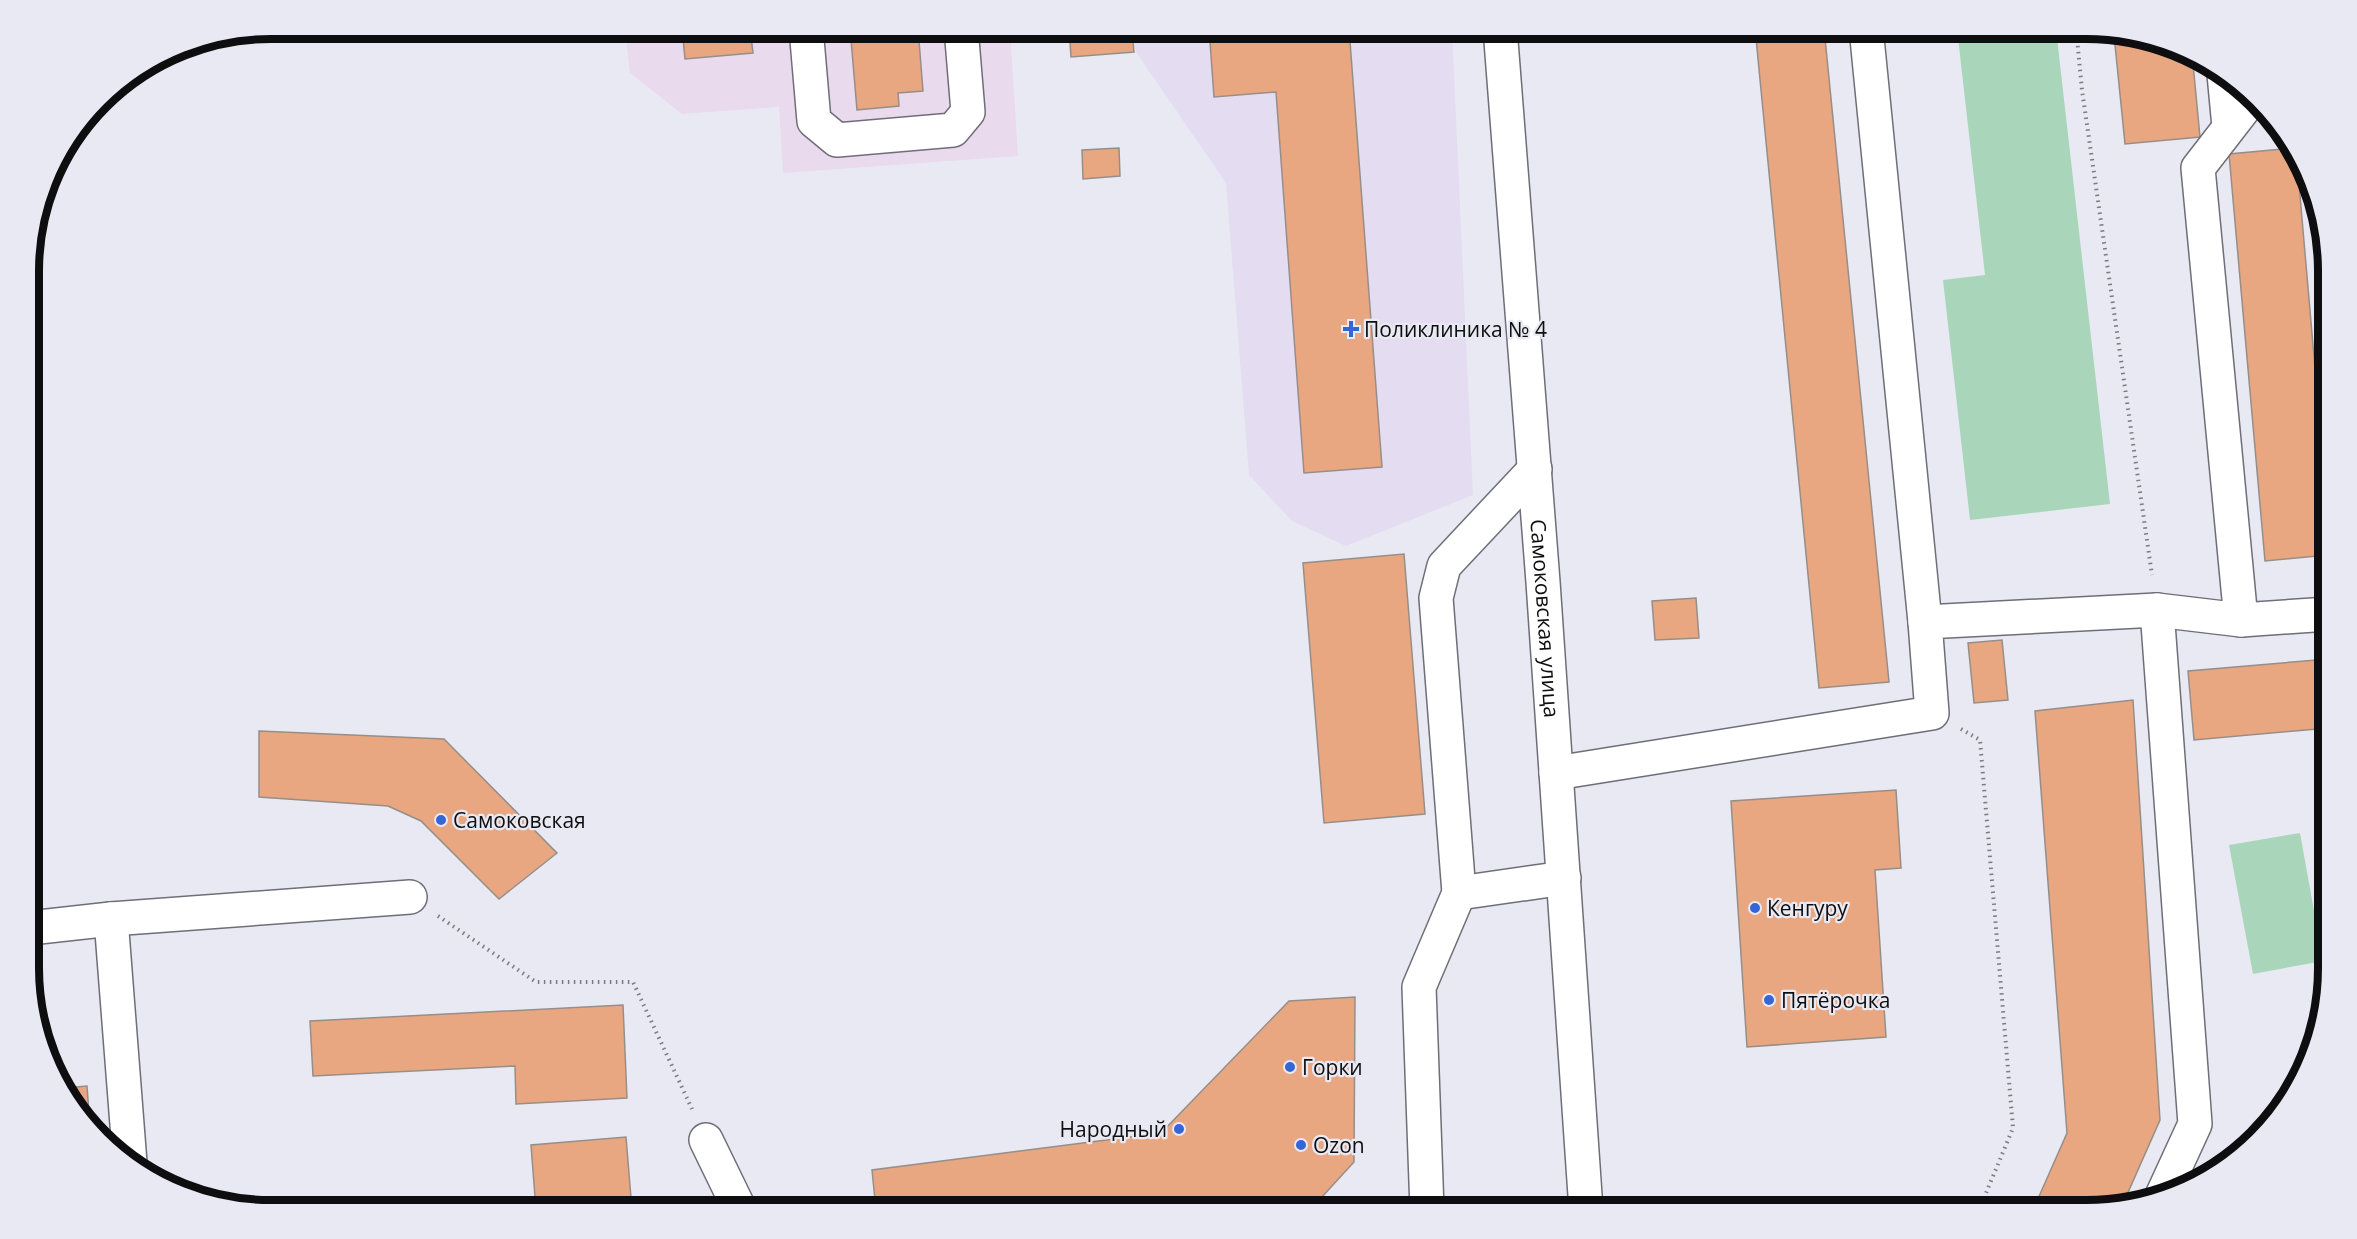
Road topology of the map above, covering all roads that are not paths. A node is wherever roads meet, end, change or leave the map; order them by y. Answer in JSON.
{"nodes":[{"id":1,"x":807,"y":39,"type":"edge"},
{"id":2,"x":962,"y":39,"type":"edge"},
{"id":3,"x":1501,"y":39,"type":"edge"},
{"id":4,"x":1867,"y":39,"type":"edge"},
{"id":5,"x":2225,"y":86,"type":"edge"},
{"id":6,"x":2247,"y":104,"type":"edge"},
{"id":7,"x":2229,"y":127,"type":"junction"},
{"id":8,"x":1535,"y":469,"type":"junction"},
{"id":9,"x":2157,"y":610,"type":"junction"},
{"id":10,"x":2318,"y":615,"type":"edge"},
{"id":11,"x":2241,"y":620,"type":"junction"},
{"id":12,"x":1925,"y":622,"type":"junction"},
{"id":13,"x":1556,"y":773,"type":"junction"},
{"id":14,"x":1564,"y":878,"type":"junction"},
{"id":15,"x":1459,"y":893,"type":"junction"},
{"id":16,"x":410,"y":897,"type":"road end"},
{"id":17,"x":111,"y":918,"type":"junction"},
{"id":18,"x":39,"y":927,"type":"edge"},
{"id":19,"x":706,"y":1140,"type":"road end"},
{"id":20,"x":129,"y":1151,"type":"edge"},
{"id":21,"x":2167,"y":1185,"type":"edge"},
{"id":22,"x":735,"y":1200,"type":"edge"},
{"id":23,"x":1427,"y":1200,"type":"edge"},
{"id":24,"x":1585,"y":1200,"type":"edge"}],
"edges":[{"from":1,"to":2,"type":"street"},
{"from":3,"to":8,"type":"street","name":"Самоковская улица"},
{"from":4,"to":12,"type":"street"},
{"from":5,"to":7,"type":"street"},
{"from":6,"to":7,"type":"street"},
{"from":7,"to":11,"type":"street"},
{"from":8,"to":13,"type":"street","name":"Самоковская улица"},
{"from":8,"to":15,"type":"street"},
{"from":9,"to":11,"type":"street"},
{"from":9,"to":12,"type":"street"},
{"from":9,"to":21,"type":"street"},
{"from":10,"to":11,"type":"street"},
{"from":12,"to":13,"type":"street"},
{"from":13,"to":14,"type":"street","name":"Самоковская улица"},
{"from":14,"to":15,"type":"street"},
{"from":14,"to":24,"type":"street","name":"Самоковская улица"},
{"from":15,"to":23,"type":"street"},
{"from":16,"to":17,"type":"street"},
{"from":17,"to":18,"type":"street"},
{"from":17,"to":20,"type":"street"},
{"from":19,"to":22,"type":"street"}]}
